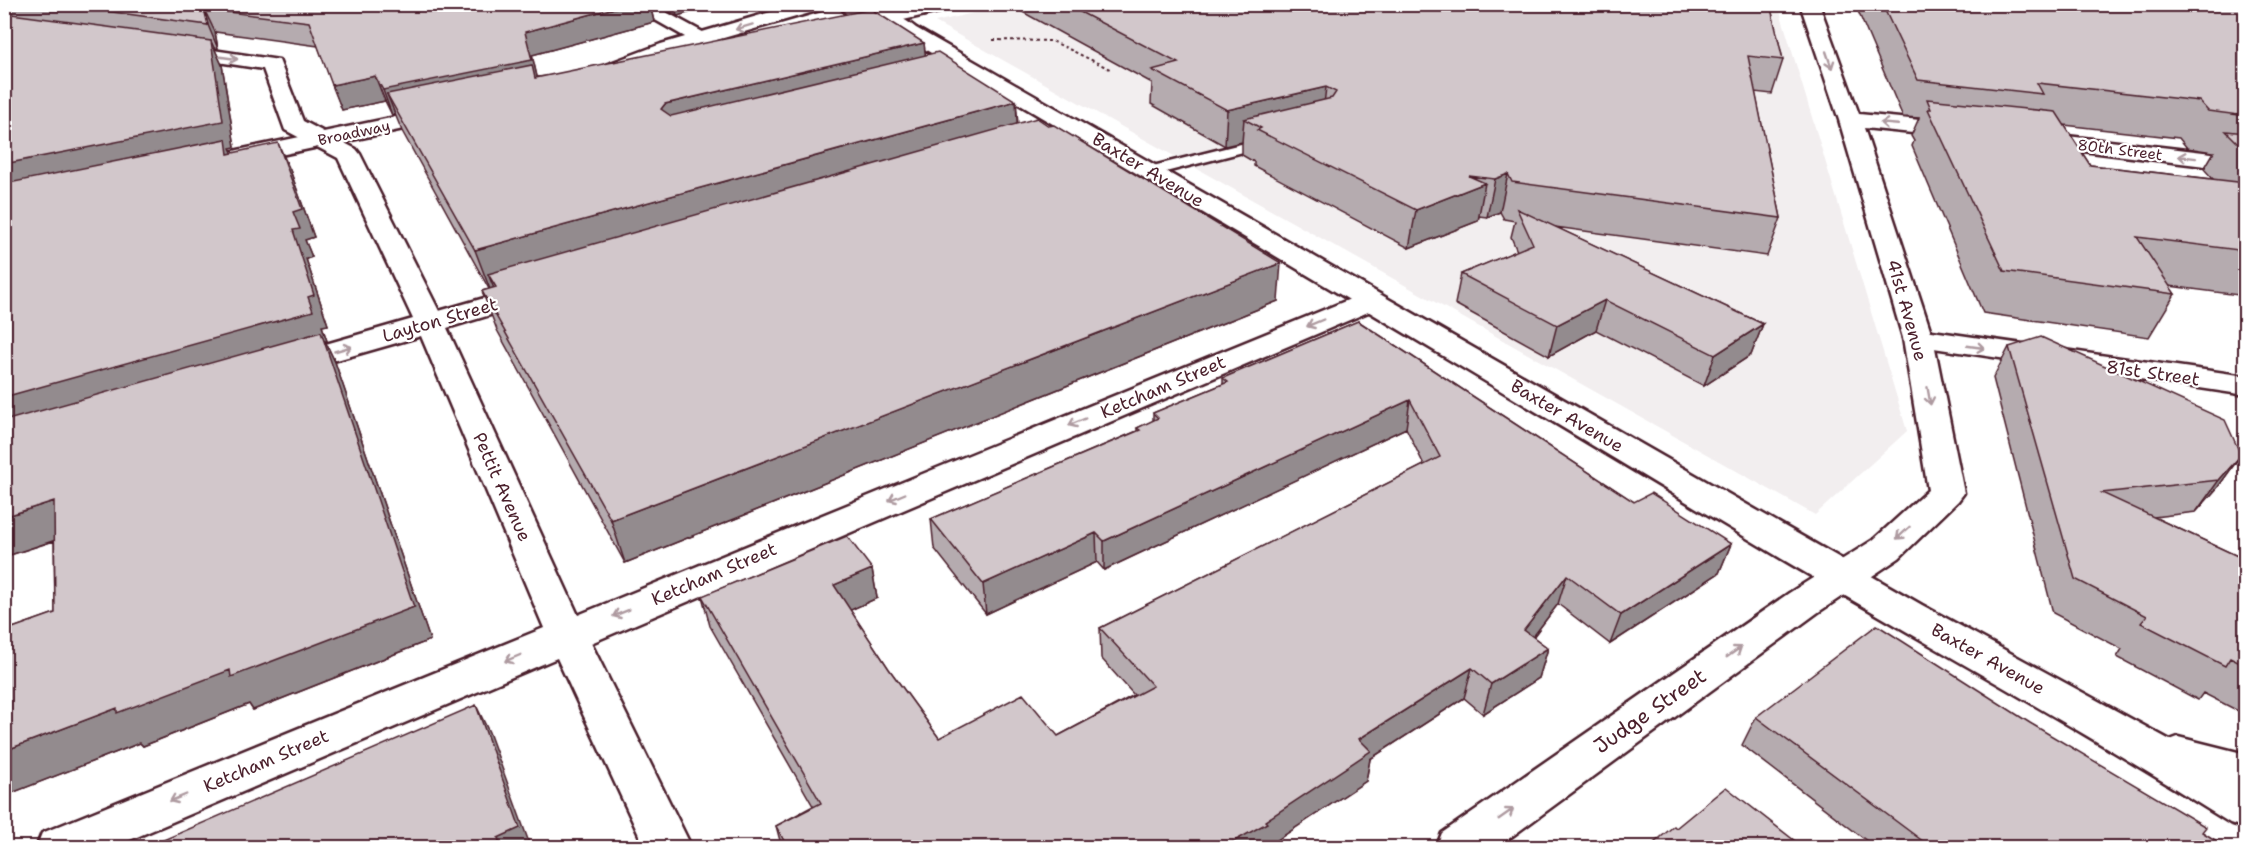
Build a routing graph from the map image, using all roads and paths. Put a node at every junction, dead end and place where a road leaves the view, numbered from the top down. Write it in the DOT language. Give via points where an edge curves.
graph roads {
  1 [pos="636,4"];
  2 [pos="820,4"];
  3 [pos="846,4"];
  4 [pos="949,4"];
  5 [pos="1809,4"];
  6 [pos="892,18"];
  7 [pos="827,32"];
  8 [pos="703,39"];
  9 [pos="989,39"];
  10 [pos="156,47"];
  11 [pos="751,49"];
  12 [pos="729,54"];
  13 [pos="1112,70"];
  14 [pos="470,108"];
  15 [pos="1850,120"];
  16 [pos="1081,130"];
  17 [pos="1987,134"];
  18 [pos="1289,136"];
  19 [pos="2011,137"];
  20 [pos="321,140"];
  21 [pos="1042,142"];
  22 [pos="213,162"];
  23 [pos="2246,164"];
  24 [pos="1150,171"];
  25 [pos="555,286"];
  26 [pos="1370,301"];
  27 [pos="430,323"];
  28 [pos="1918,338"];
  29 [pos="263,372"];
  30 [pos="2246,386"];
  31 [pos="1843,578"];
  32 [pos="567,635"];
  33 [pos="2147,747"];
  34 [pos="2246,773"];
  35 [pos="2246,809"];
  36 [pos="59,848"];
  37 [pos="669,848"];
  38 [pos="1459,848"];
  1 -- 8 [label="street"];
  2 -- 8 [label="street, one-way"];
  3 -- 6 [label="street"];
  4 -- 6 [label="street"];
  5 -- 15 [label="street, 41st Avenue, one-way"];
  6 -- 7 [label="street"];
  6 -- 16 [label="street, Baxter Avenue" via="969,74"];
  8 -- 12 [label="street"];
  8 -- 12 [label="street" via="668,48 596,79"];
  9 -- 13 [label="path" via="1052,41"];
  10 -- 20 [label="street, one-way" via="272,64 293,125"];
  11 -- 12 [label="street"];
  14 -- 20 [label="street, Broadway"];
  17 -- 15 [label="street, one-way"];
  15 -- 28 [label="street, 41st Avenue"];
  16 -- 21 [label="street"];
  16 -- 24 [label="street, Baxter Avenue"];
  18 -- 24 [label="lane"];
  23 -- 19 [label="street, 80th Street, one-way"];
  20 -- 22 [label="street, Broadway"];
  20 -- 27 [label="street, Pettit Avenue" via="348,154"];
  24 -- 26 [label="street, Baxter Avenue"];
  25 -- 27 [label="street, Layton Street"];
  26 -- 31 [label="street, Baxter Avenue"];
  26 -- 32 [label="street, Ketcham Street, one-way"];
  29 -- 27 [label="street, Layton Street, one-way"];
  27 -- 32 [label="street, Pettit Avenue"];
  28 -- 30 [label="street, 81st Street, one-way"];
  28 -- 31 [label="street, 41st Avenue, one-way" via="1946,493 1886,549"];
  31 -- 33 [label="street, Baxter Avenue"];
  38 -- 31 [label="street, Judge Street, one-way"];
  32 -- 36 [label="street, Ketcham Street, one-way"];
  32 -- 37 [label="street, Pettit Avenue"];
  33 -- 34 [label="street"];
  33 -- 35 [label="street, Baxter Avenue"];
}
